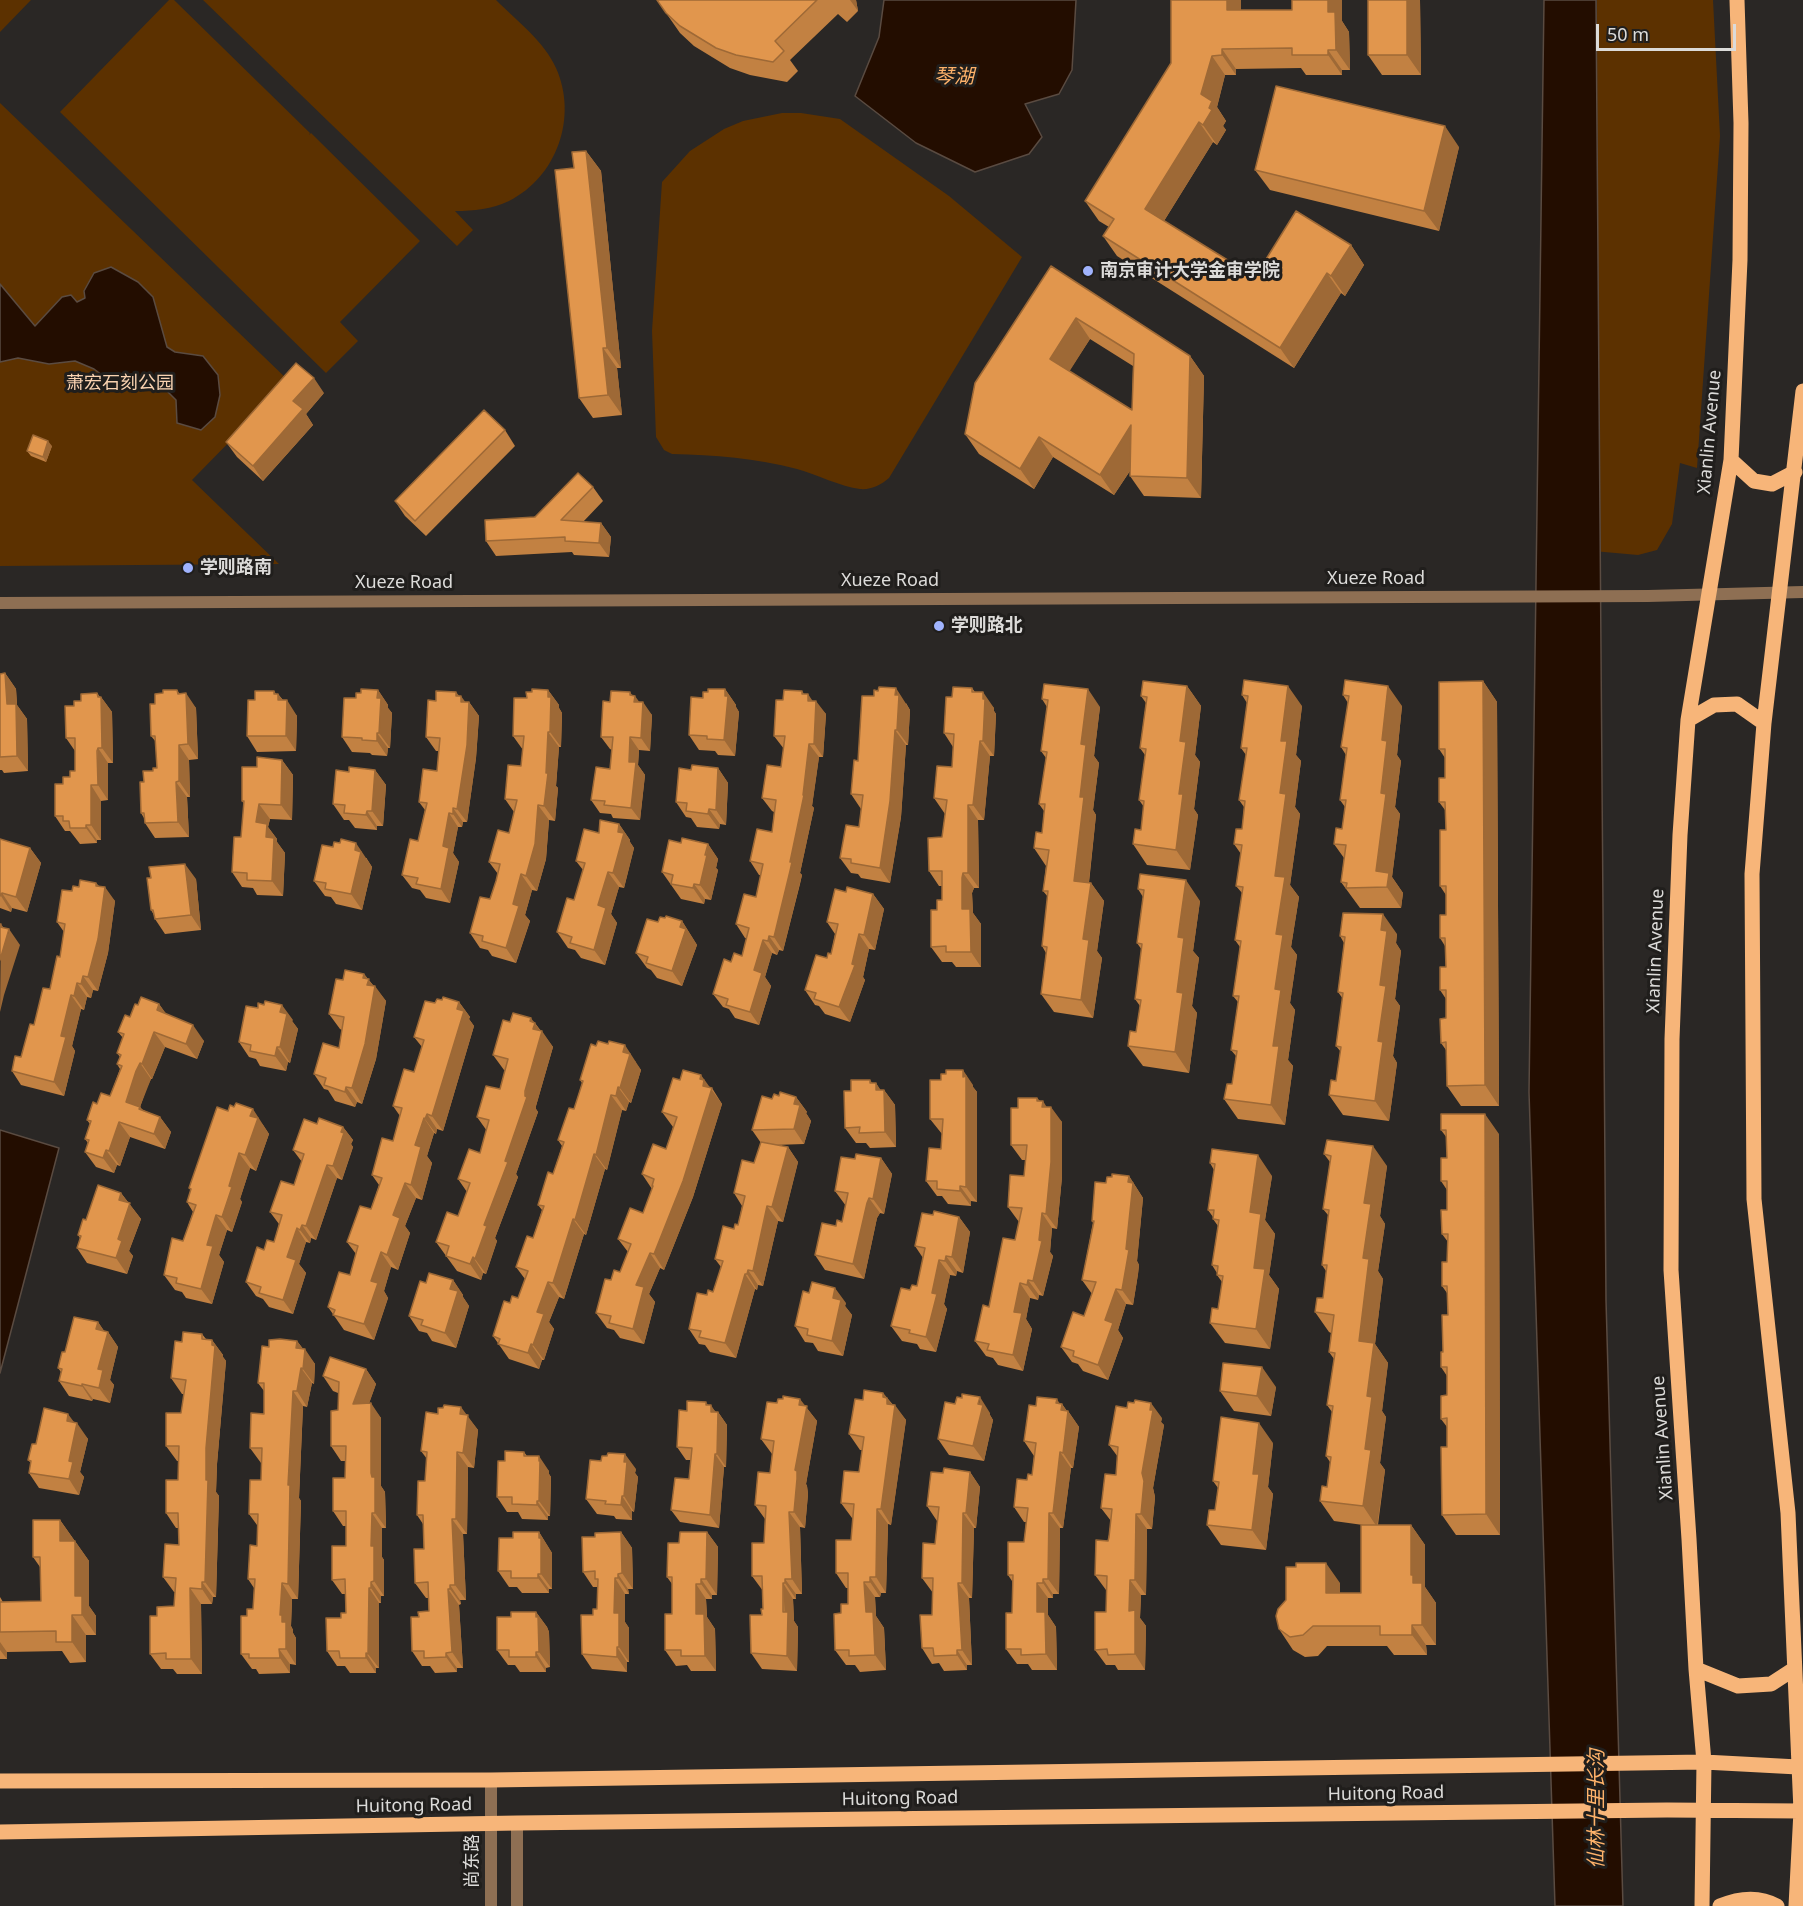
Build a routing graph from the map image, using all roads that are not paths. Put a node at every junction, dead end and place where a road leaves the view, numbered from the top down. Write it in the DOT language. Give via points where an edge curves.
graph roads {
  1 [pos="1737,0"];
  2 [pos="1803,392"];
  3 [pos="1731,460"];
  4 [pos="1795,472"];
  5 [pos="1779,592"];
  6 [pos="1803,592"];
  7 [pos="1709,595"];
  8 [pos="0,603"];
  9 [pos="1688,720"];
  10 [pos="1764,723"];
  11 [pos="1696,1669"];
  12 [pos="1794,1669"];
  13 [pos="1704,1762"];
  14 [pos="1798,1767"];
  15 [pos="491,1780"];
  16 [pos="0,1781"];
  17 [pos="1704,1810"];
  18 [pos="1801,1811"];
  19 [pos="517,1823"];
  20 [pos="491,1824"];
  21 [pos="0,1832"];
  22 [pos="491,1906"];
  23 [pos="517,1906"];
  24 [pos="1702,1906"];
  25 [pos="1720,1906"];
  26 [pos="1777,1906"];
  27 [pos="1796,1906"];
  1 -- 3 [label="main road, Xianlin Avenue" via="1740,260"];
  2 -- 4 [label="main road"];
  3 -- 4 [label="main road" via="1754,481 1772,484"];
  3 -- 7 [label="main road, Xianlin Avenue"];
  4 -- 5 [label="main road"];
  5 -- 6 [label="street, Xueze Road"];
  5 -- 7 [label="street, Xueze Road"];
  5 -- 10 [label="main road"];
  7 -- 8 [label="street, Xueze Road"];
  7 -- 9 [label="main road, Xianlin Avenue"];
  9 -- 10 [label="main road" via="1714,705 1737,704"];
  9 -- 11 [label="main road, Xianlin Avenue" via="1673,1028 1671,1270"];
  10 -- 12 [label="main road" via="1752,874 1754,1199 1788,1513"];
  11 -- 12 [label="main road" via="1738,1686 1771,1684"];
  11 -- 13 [label="main road, Xianlin Avenue"];
  12 -- 14 [label="main road"];
  13 -- 14 [label="main road, Huitong Road"];
  13 -- 15 [label="main road, Huitong Road"];
  13 -- 17 [label="main road, Xianlin Avenue"];
  14 -- 18 [label="main road"];
  15 -- 16 [label="main road, Huitong Road"];
  15 -- 20 [label="street, 尚东路"];
  17 -- 18 [label="main road, Huitong Road"];
  17 -- 19 [label="main road, Huitong Road"];
  17 -- 24 [label="main road, Xianlin Avenue"];
  18 -- 27 [label="main road"];
  19 -- 20 [label="main road, Huitong Road"];
  19 -- 23 [label="street"];
  20 -- 21 [label="main road, Huitong Road"];
  20 -- 22 [label="street, 尚东路"];
  25 -- 26 [label="main road" via="1735,1900 1765,1899"];
}
